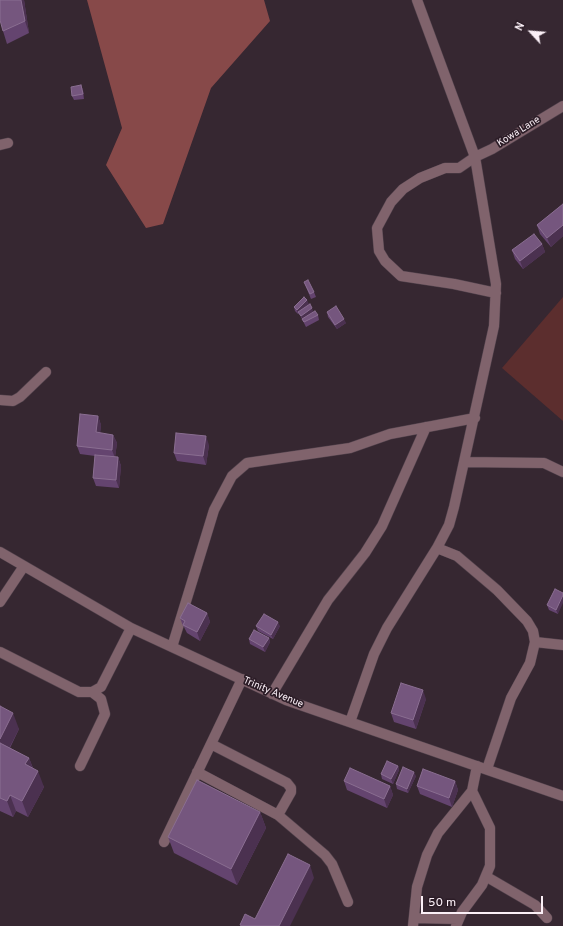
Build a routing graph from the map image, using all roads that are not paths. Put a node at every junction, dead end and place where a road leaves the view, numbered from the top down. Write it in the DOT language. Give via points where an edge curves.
graph roads {
  1 [pos="417,0"];
  2 [pos="563,106"];
  3 [pos="475,157"];
  4 [pos="496,293"];
  5 [pos="46,372"];
  6 [pos="0,400"];
  7 [pos="475,418"];
  8 [pos="426,427"];
  9 [pos="465,462"];
  10 [pos="563,472"];
  11 [pos="437,548"];
  12 [pos="0,552"];
  13 [pos="24,566"];
  14 [pos="0,602"];
  15 [pos="131,628"];
  16 [pos="535,642"];
  17 [pos="563,645"];
  18 [pos="172,647"];
  19 [pos="0,652"];
  20 [pos="242,679"];
  21 [pos="92,692"];
  22 [pos="272,694"];
  23 [pos="350,722"];
  24 [pos="211,744"];
  25 [pos="80,766"];
  26 [pos="477,766"];
  27 [pos="487,769"];
  28 [pos="197,772"];
  29 [pos="472,791"];
  30 [pos="563,796"];
  31 [pos="278,815"];
  32 [pos="164,842"];
  33 [pos="487,877"];
  34 [pos="348,902"];
  35 [pos="547,918"];
  36 [pos="414,922"];
  37 [pos="457,923"];
  1 -- 3 [label="street"];
  2 -- 3 [label="street, Kowa Lane"];
  3 -- 4 [label="street"];
  3 -- 4 [label="street, Kowa Lane" via="459,168 445,168 420,178 403,189 383,215 377,228 376,239 384,262 401,276"];
  4 -- 7 [label="street" via="494,326"];
  5 -- 6 [label="street" via="20,397 13,401"];
  7 -- 8 [label="street"];
  7 -- 9 [label="street"];
  8 -- 18 [label="street" via="390,434 350,448 247,463 232,476 214,510"];
  8 -- 22 [label="street" via="382,526 328,600"];
  9 -- 10 [label="street" via="544,463"];
  9 -- 11 [label="street" via="449,525"];
  11 -- 16 [label="street" via="457,556 497,590 527,621 533,631"];
  11 -- 23 [label="street" via="387,628 374,654"];
  12 -- 13 [label="street, Trinity Avenue"];
  13 -- 14 [label="street"];
  13 -- 15 [label="street, Trinity Avenue"];
  15 -- 18 [label="street, Trinity Avenue"];
  15 -- 21 [label="street" via="101,687"];
  16 -- 17 [label="street"];
  16 -- 27 [label="street" via="530,662 511,698"];
  18 -- 20 [label="street, Trinity Avenue"];
  19 -- 21 [label="street" via="79,692"];
  20 -- 22 [label="street, Trinity Avenue"];
  20 -- 24 [label="street"];
  21 -- 25 [label="street" via="101,699 105,714"];
  22 -- 23 [label="street, Trinity Avenue"];
  23 -- 26 [label="street, Trinity Avenue"];
  24 -- 28 [label="street"];
  24 -- 31 [label="street" via="287,783 291,792"];
  26 -- 27 [label="street, Trinity Avenue"];
  26 -- 29 [label="street"];
  27 -- 30 [label="street, Trinity Avenue"];
  28 -- 31 [label="street"];
  28 -- 32 [label="street"];
  29 -- 33 [label="street" via="490,828 490,866"];
  29 -- 36 [label="street" via="438,833 427,855 417,887"];
  31 -- 34 [label="street" via="330,860"];
  33 -- 35 [label="street" via="535,905"];
  33 -- 37 [label="street"];
  36 -- 37 [label="street"];
}
